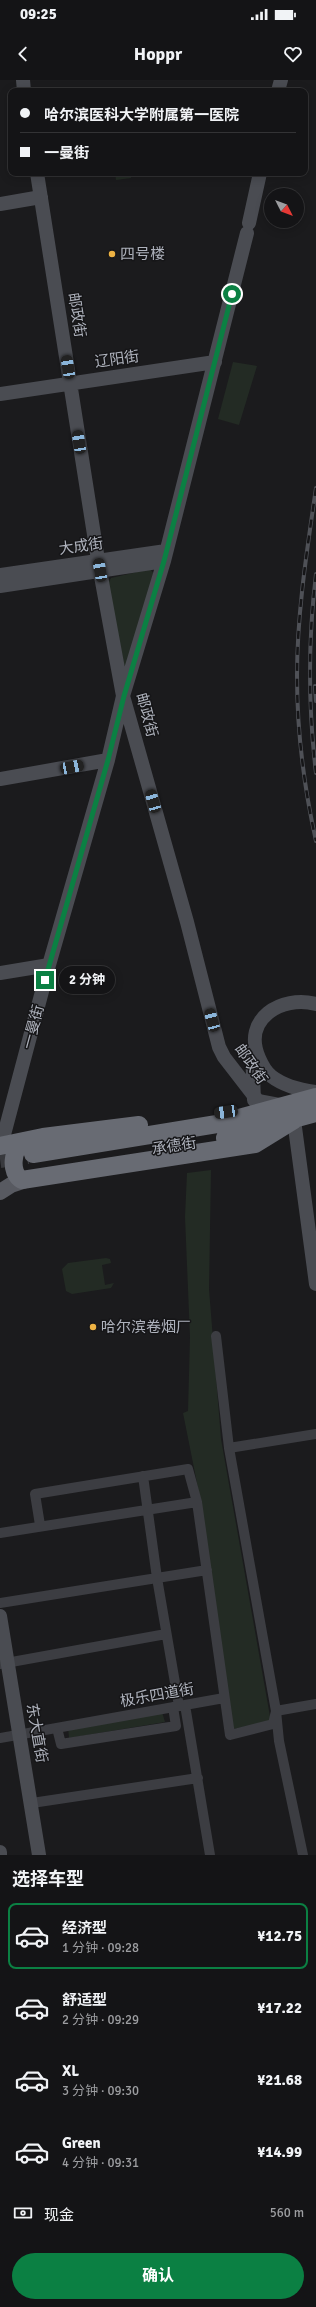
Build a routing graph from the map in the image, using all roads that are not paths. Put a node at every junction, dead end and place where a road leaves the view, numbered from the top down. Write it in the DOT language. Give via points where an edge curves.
graph roads {
  1 [pos="38,176"];
  2 [pos="259,176"];
  3 [pos="41,197"];
  4 [pos="0,204"];
  5 [pos="215,362"];
  6 [pos="70,382"];
  7 [pos="0,394"];
  8 [pos="165,556"];
  9 [pos="99,565"];
  10 [pos="0,575"];
  11 [pos="0,586"];
  12 [pos="124,696"];
  13 [pos="108,760"];
  14 [pos="0,779"];
  15 [pos="49,966"];
  16 [pos="0,972"];
  17 [pos="316,1000"];
  18 [pos="316,1004"];
  19 [pos="316,1092"];
  20 [pos="316,1097"];
  21 [pos="253,1103"];
  22 [pos="284,1112"];
  23 [pos="316,1112"];
  24 [pos="0,1147"];
  25 [pos="28,1161"];
  26 [pos="0,1192"];
  27 [pos="316,1284"];
  28 [pos="216,1336"];
  29 [pos="316,1434"];
  30 [pos="229,1448"];
  31 [pos="142,1476"];
  32 [pos="197,1502"];
  33 [pos="146,1509"];
  34 [pos="40,1525"];
  35 [pos="0,1533"];
  36 [pos="207,1570"];
  37 [pos="157,1578"];
  38 [pos="0,1603"];
  39 [pos="0,1616"];
  40 [pos="166,1634"];
  41 [pos="4,1664"];
  42 [pos="224,1698"];
  43 [pos="316,1704"];
  44 [pos="179,1706"];
  45 [pos="276,1710"];
  46 [pos="57,1728"];
  47 [pos="21,1734"];
  48 [pos="0,1738"];
  49 [pos="198,1778"];
  50 [pos="32,1804"];
  51 [pos="0,1852"];
  52 [pos="0,1855"];
  53 [pos="39,1855"];
  54 [pos="210,1855"];
  55 [pos="302,1855"];
  1 -- 3 [label="main road, 邮政街"];
  2 -- 5 [label="main road, 一曼街"];
  3 -- 4 [label="main road"];
  3 -- 6 [label="main road, 邮政街"];
  5 -- 6 [label="main road, 辽阳街"];
  5 -- 8 [label="main road, 一曼街"];
  6 -- 7 [label="main road, 辽阳街"];
  6 -- 9 [label="main road, 邮政街"];
  8 -- 9 [label="main road, 大成街"];
  8 -- 12 [label="main road, 一曼街"];
  9 -- 10 [label="main road, 大成街"];
  9 -- 11 [label="main road, 大成街"];
  9 -- 12 [label="main road, 邮政街"];
  12 -- 13 [label="main road, 一曼街"];
  12 -- 21 [label="main road, 邮政街" via="219,1047"];
  13 -- 14 [label="main road"];
  13 -- 15 [label="main road, 一曼街"];
  15 -- 16 [label="main road"];
  15 -- 24 [label="main road, 一曼街"];
  17 -- 21 [label="main road" via="302,996 280,999 268,1006 257,1019 251,1037"];
  18 -- 19 [label="main road" via="290,1002 273,1008 259,1025 255,1041 261,1063 270,1075 289,1086"];
  20 -- 22 [label="highway, 承德街"];
  21 -- 22 [label="highway"];
  21 -- 25 [label="highway"];
  22 -- 23 [label="highway, 承德街"];
  22 -- 25 [label="highway, 承德街"];
  22 -- 25 [label="highway, 承德街" via="231,1137"];
  22 -- 27 [label="main road"];
  24 -- 25 [label="highway"];
  25 -- 26 [label="main road" via="11,1185"];
  28 -- 30 [label="street"];
  29 -- 30 [label="street"];
  30 -- 45 [label="street"];
  31 -- 32 [label="street" via="188,1469"];
  31 -- 33 [label="street"];
  31 -- 34 [label="street" via="35,1494"];
  32 -- 33 [label="street"];
  32 -- 36 [label="street"];
  33 -- 34 [label="street"];
  33 -- 37 [label="street"];
  34 -- 35 [label="street"];
  36 -- 37 [label="street"];
  36 -- 42 [label="street"];
  37 -- 38 [label="street"];
  37 -- 40 [label="street"];
  39 -- 41 [label="main road, 东大直街"];
  40 -- 41 [label="street"];
  40 -- 44 [label="street"];
  41 -- 47 [label="main road, 东大直街"];
  42 -- 44 [label="street, 极乐四道街"];
  42 -- 45 [label="street" via="230,1735 273,1724"];
  43 -- 45 [label="street"];
  44 -- 46 [label="street, 极乐四道街"];
  44 -- 46 [label="street" via="176,1726 61,1744"];
  44 -- 49 [label="street"];
  45 -- 55 [label="street" via="279,1741"];
  46 -- 47 [label="street, 极乐四道街"];
  47 -- 48 [label="street, 极乐四道街"];
  47 -- 50 [label="main road, 东大直街"];
  49 -- 50 [label="street"];
  49 -- 54 [label="street"];
  50 -- 53 [label="main road, 东大直街"];
  51 -- 52 [label="main road"];
}
